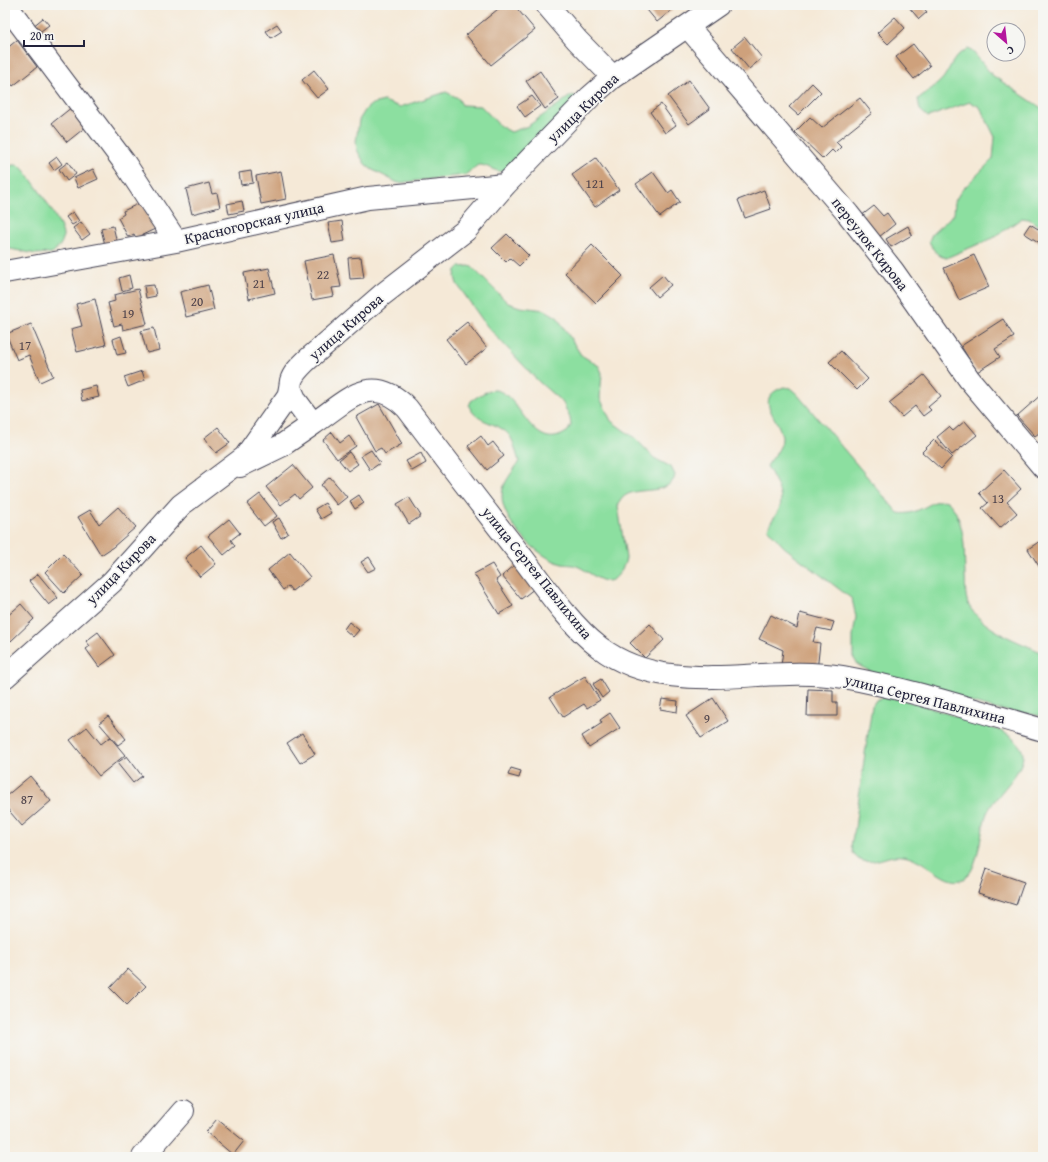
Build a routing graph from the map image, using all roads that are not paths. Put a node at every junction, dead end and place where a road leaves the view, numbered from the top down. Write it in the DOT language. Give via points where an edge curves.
graph roads {
  1 [pos="6,5"];
  2 [pos="547,5"];
  3 [pos="718,5"];
  4 [pos="688,27"];
  5 [pos="613,77"];
  6 [pos="505,185"];
  7 [pos="176,241"];
  8 [pos="5,272"];
  9 [pos="291,390"];
  10 [pos="313,424"];
  11 [pos="1043,467"];
  12 [pos="226,472"];
  13 [pos="5,677"];
  14 [pos="1043,730"];
  15 [pos="183,1111"];
  16 [pos="143,1157"];
  1 -- 7 [label="street" via="124,162"];
  2 -- 5 [label="street"];
  3 -- 4 [label="street, улица Кирова"];
  4 -- 5 [label="street, улица Кирова"];
  4 -- 11 [label="street, переулок Кирова" via="848,214 893,271 969,379"];
  5 -- 6 [label="street, улица Кирова" via="590,97"];
  6 -- 7 [label="street, Красногорская улица" via="368,198"];
  6 -- 9 [label="street, улица Кирова" via="466,230 382,295 307,360 293,376"];
  7 -- 8 [label="street, Красногорская улица"];
  9 -- 10 [label="street"];
  9 -- 12 [label="street, улица Кирова" via="252,448"];
  10 -- 12 [label="street, улица Сергея Павлихина" via="281,446"];
  10 -- 14 [label="street, улица Сергея Павлихина" via="362,392 374,389 396,398 407,408 576,623 599,647 622,661 647,671 676,676 801,674 841,677"];
  12 -- 13 [label="street, улица Кирова" via="181,505 112,582"];
  15 -- 16 [label="street"];
}
